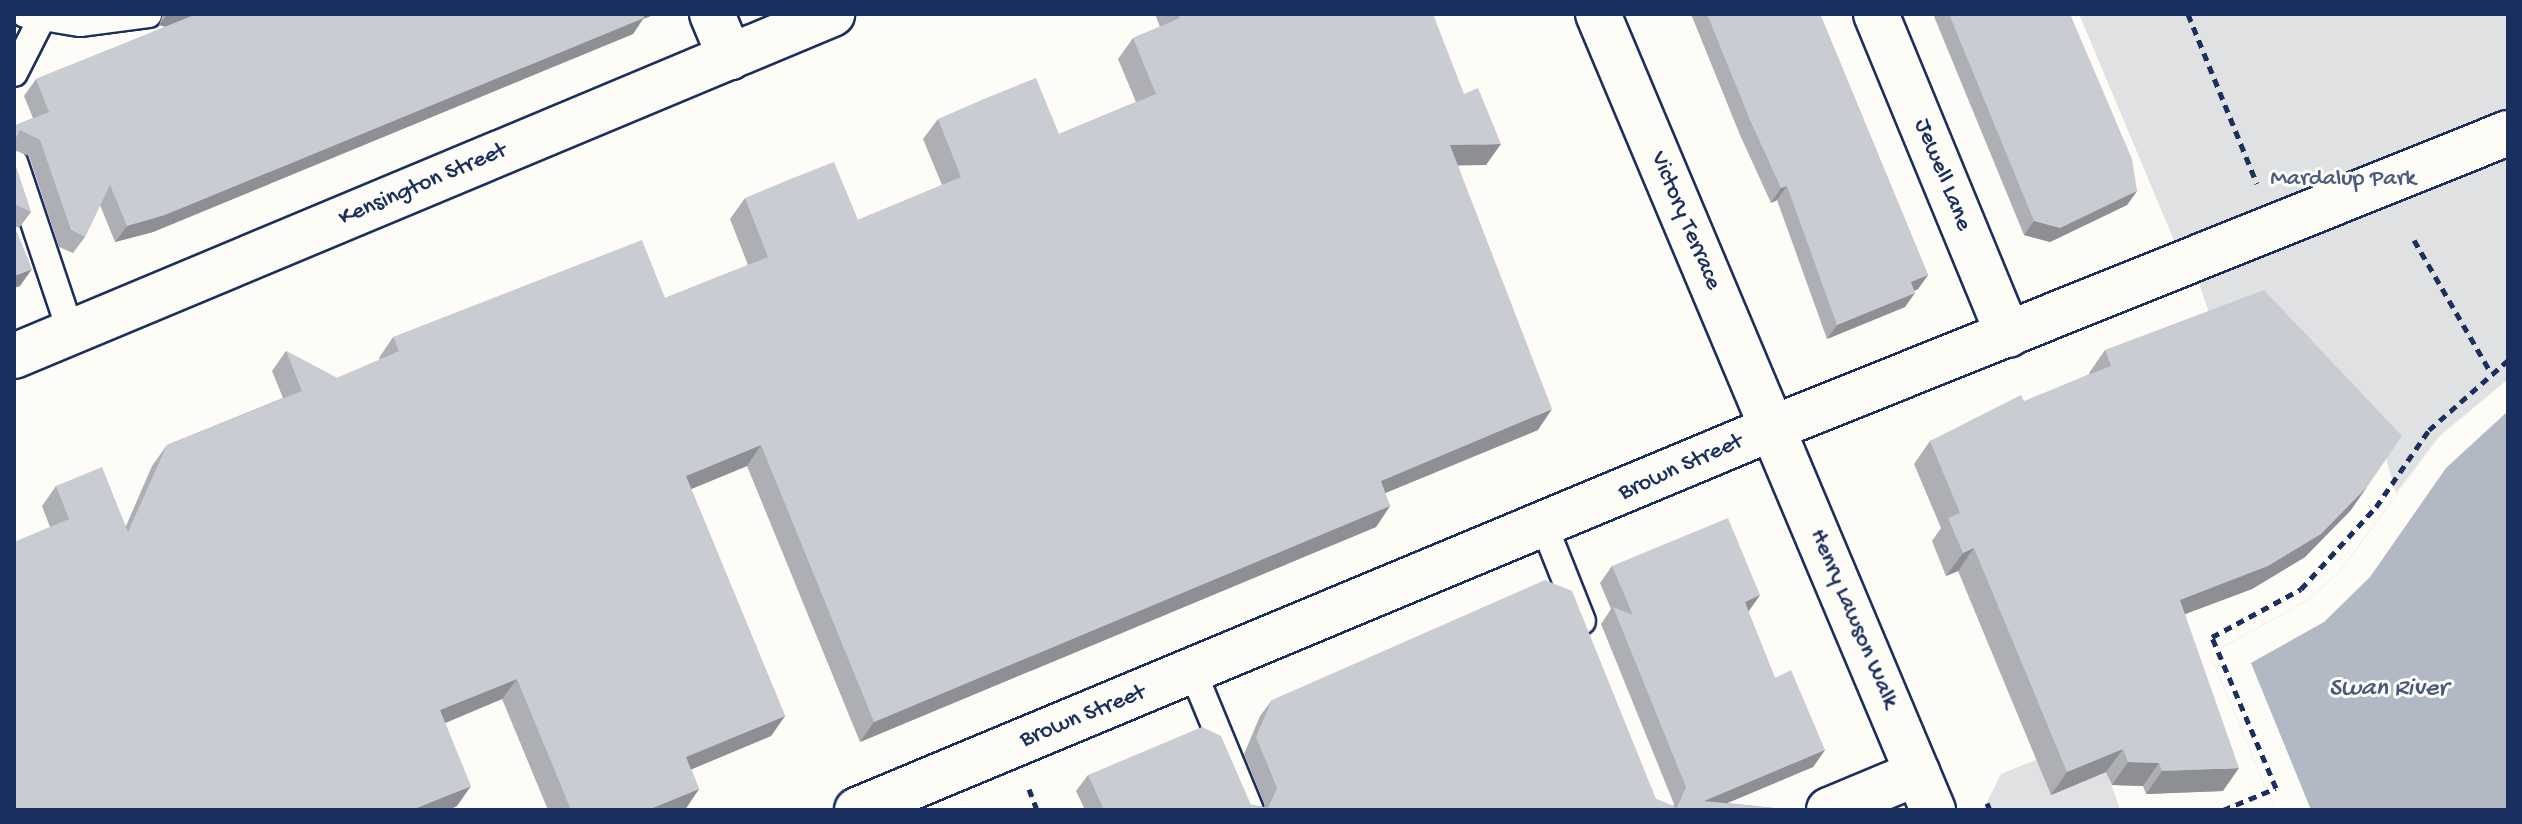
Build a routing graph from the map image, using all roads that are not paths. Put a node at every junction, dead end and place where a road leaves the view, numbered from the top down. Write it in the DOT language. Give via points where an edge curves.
graph roads {
  1 [pos="148,14"];
  2 [pos="712,14"];
  3 [pos="832,14"];
  4 [pos="1598,14"];
  5 [pos="1876,14"];
  6 [pos="32,18"];
  7 [pos="730,57"];
  8 [pos="14,73"];
  9 [pos="2508,133"];
  10 [pos="14,162"];
  11 [pos="71,332"];
  12 [pos="2008,335"];
  13 [pos="14,356"];
  14 [pos="1773,428"];
  15 [pos="1545,528"];
  16 [pos="1595,652"];
  17 [pos="1193,672"];
  18 [pos="1925,792"];
  19 [pos="857,810"];
  20 [pos="1250,810"];
  21 [pos="1829,810"];
  1 -- 6 [label="lane"];
  2 -- 7 [label="street"];
  3 -- 7 [label="street, Kensington Street"];
  4 -- 14 [label="street, Victory Terrace"];
  5 -- 12 [label="street, Jewell Lane"];
  6 -- 8 [label="lane"];
  7 -- 11 [label="street, Kensington Street"];
  9 -- 12 [label="street, Brown Street"];
  10 -- 11 [label="lane"];
  11 -- 13 [label="street, Kensington Street"];
  12 -- 14 [label="street, Brown Street"];
  14 -- 15 [label="street, Brown Street"];
  14 -- 18 [label="street, Henry Lawson Walk"];
  15 -- 16 [label="lane"];
  15 -- 17 [label="street, Brown Street"];
  17 -- 19 [label="street, Brown Street"];
  17 -- 20 [label="lane"];
  18 -- 21 [label="street"];
}
